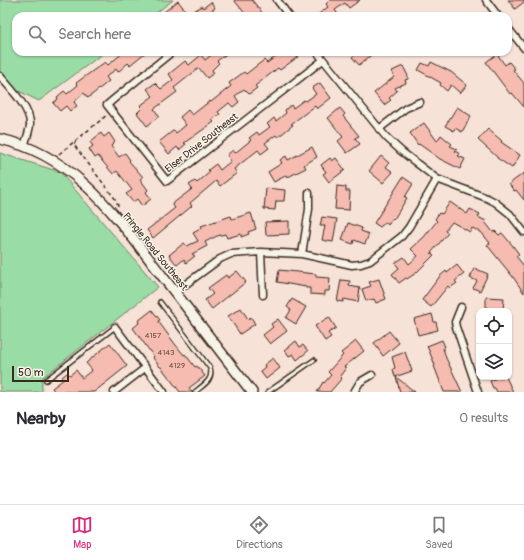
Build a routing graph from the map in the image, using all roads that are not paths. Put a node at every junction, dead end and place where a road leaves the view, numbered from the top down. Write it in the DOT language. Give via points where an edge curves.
graph roads {
  1 [pos="277,0"];
  2 [pos="486,0"];
  3 [pos="286,12"];
  4 [pos="495,12"];
  5 [pos="512,33"];
  6 [pos="524,48"];
  7 [pos="167,56"];
  8 [pos="320,56"];
  9 [pos="323,60"];
  10 [pos="0,76"];
  11 [pos="420,102"];
  12 [pos="379,129"];
  13 [pos="0,139"];
  14 [pos="24,146"];
  15 [pos="437,179"];
  16 [pos="309,193"];
  17 [pos="524,232"];
  18 [pos="261,252"];
  19 [pos="302,254"];
  20 [pos="175,292"];
  21 [pos="263,296"];
  22 [pos="160,302"];
  23 [pos="461,307"];
  24 [pos="115,327"];
  25 [pos="314,360"];
  26 [pos="145,368"];
  27 [pos="372,375"];
  28 [pos="46,380"];
  29 [pos="114,392"];
  30 [pos="164,392"];
  31 [pos="195,392"];
  32 [pos="252,392"];
  33 [pos="268,392"];
  34 [pos="354,392"];
  35 [pos="478,392"];
  1 -- 3 [label="street"];
  2 -- 4 [label="street"];
  5 -- 6 [label="street"];
  7 -- 9 [label="street, Elser Drive Southeast" via="114,99 109,108 167,181"];
  8 -- 9 [label="street"];
  9 -- 12 [label="street"];
  10 -- 14 [label="street" via="28,114 30,126"];
  11 -- 12 [label="street" via="406,108"];
  12 -- 15 [label="street" via="401,151"];
  13 -- 14 [label="main road, Pringle Road Southeast"];
  14 -- 20 [label="main road, Pringle Road Southeast" via="53,159 90,188"];
  15 -- 17 [label="street" via="495,202 510,214"];
  15 -- 19 [label="street" via="402,236 370,261 352,265"];
  16 -- 19 [label="street"];
  18 -- 19 [label="street"];
  18 -- 20 [label="street" via="230,254"];
  18 -- 21 [label="street"];
  20 -- 32 [label="main road, Pringle Road Southeast"];
  22 -- 31 [label="lane" via="210,368 209,381"];
  23 -- 35 [label="street" via="455,322 456,327"];
  24 -- 26 [label="street"];
  24 -- 28 [label="lane"];
  25 -- 33 [label="lane"];
  26 -- 29 [label="street"];
  26 -- 30 [label="street"];
  27 -- 34 [label="street" via="360,382"];
}
